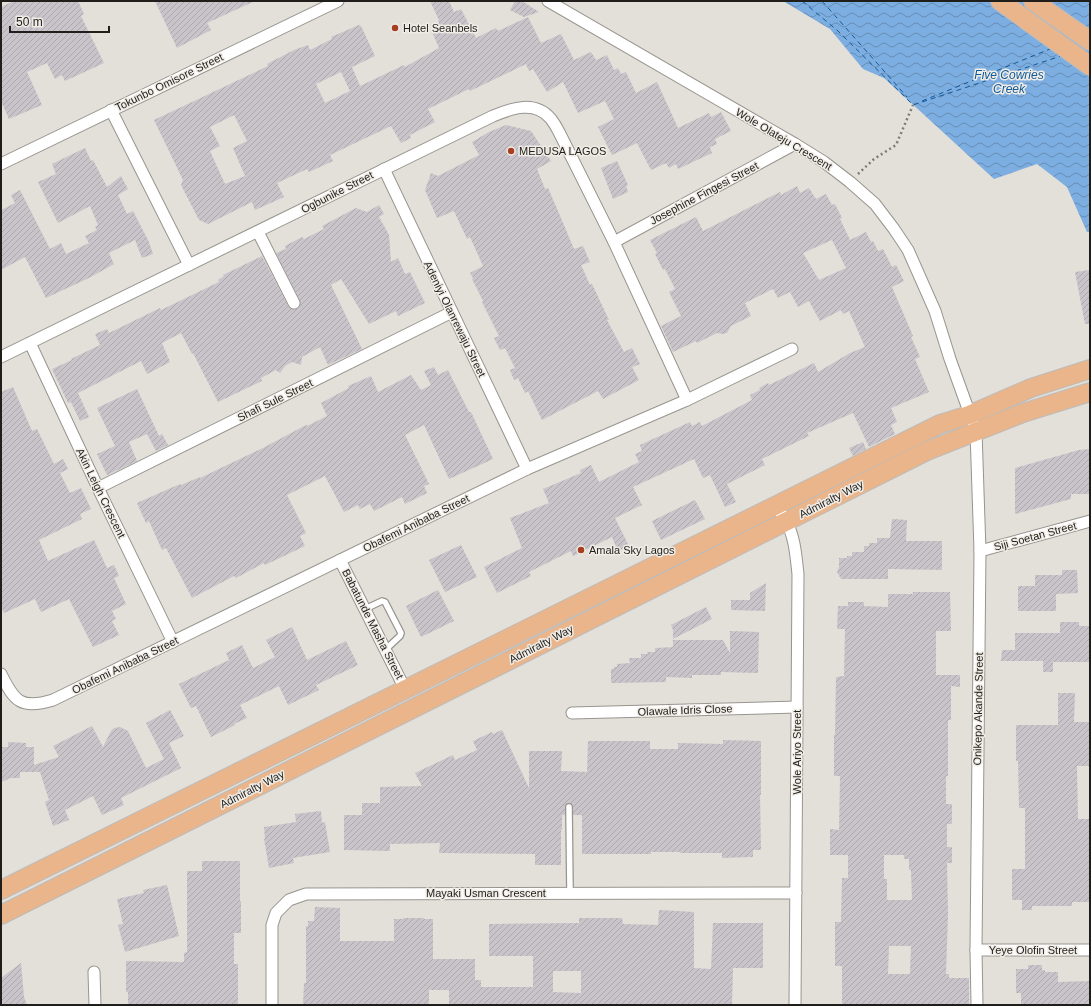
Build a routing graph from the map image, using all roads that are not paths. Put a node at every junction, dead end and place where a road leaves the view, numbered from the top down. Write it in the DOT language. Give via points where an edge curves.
graph roads {
  1 [pos="338,1"];
  2 [pos="548,1"];
  3 [pos="1000,1"];
  4 [pos="1033,1"];
  5 [pos="1090,41"];
  6 [pos="1090,66"];
  7 [pos="111,110"];
  8 [pos="795,144"];
  9 [pos="1,164"];
  10 [pos="384,169"];
  11 [pos="258,232"];
  12 [pos="614,242"];
  13 [pos="189,265"];
  14 [pos="294,303"];
  15 [pos="452,312"];
  16 [pos="30,343"];
  17 [pos="792,349"];
  18 [pos="1,357"];
  19 [pos="1090,369"];
  20 [pos="1090,392"];
  21 [pos="687,400"];
  22 [pos="969,415"];
  23 [pos="976,431"];
  24 [pos="527,468"];
  25 [pos="98,488"];
  26 [pos="775,505"];
  27 [pos="786,521"];
  28 [pos="1090,521"];
  29 [pos="980,551"];
  30 [pos="340,560"];
  31 [pos="364,608"];
  32 [pos="173,642"];
  33 [pos="386,650"];
  34 [pos="1,674"];
  35 [pos="405,689"];
  36 [pos="797,707"];
  37 [pos="572,713"];
  38 [pos="569,807"];
  39 [pos="1,890"];
  40 [pos="570,893"];
  41 [pos="796,893"];
  42 [pos="1,915"];
  43 [pos="976,950"];
  44 [pos="1090,950"];
  45 [pos="94,972"];
  46 [pos="95,1005"];
  47 [pos="272,1005"];
  48 [pos="795,1005"];
  49 [pos="977,1005"];
  1 -- 7 [label="street, Tokunbo Omisore Street"];
  2 -- 8 [label="street, Wole Olateju Crescent"];
  3 -- 6 [label="main road"];
  4 -- 5 [label="main road"];
  7 -- 9 [label="street, Tokunbo Omisore Street"];
  7 -- 13 [label="street"];
  8 -- 12 [label="street, Josephine Fingesi Street"];
  8 -- 22 [label="street, Wole Olateju Crescent" via="824,162 875,204 908,250 935,311"];
  10 -- 11 [label="street, Ogbunike Street"];
  10 -- 12 [label="street, Ogbunike Street" via="492,116 524,107 539,109 550,118 559,132"];
  10 -- 15 [label="street, Adeniyi Olanrewaju Street"];
  11 -- 13 [label="street, Ogbunike Street"];
  11 -- 14 [label="street"];
  12 -- 21 [label="street"];
  13 -- 16 [label="street, Ogbunike Street"];
  15 -- 24 [label="street, Adeniyi Olanrewaju Street"];
  15 -- 25 [label="street, Shafi Sule Street"];
  16 -- 18 [label="street, Ogbunike Street"];
  16 -- 25 [label="street, Akin Leigh Crescent"];
  17 -- 21 [label="street, Obafemi Anibaba Street"];
  19 -- 22 [label="main road, Admiralty Way" via="1031,388"];
  20 -- 23 [label="main road, Admiralty Way"];
  21 -- 24 [label="street, Obafemi Anibaba Street"];
  22 -- 23 [label="street, Onikepo Akande Street"];
  22 -- 26 [label="main road, Admiralty Way" via="940,424"];
  23 -- 27 [label="main road, Admiralty Way" via="926,451"];
  23 -- 29 [label="street, Onikepo Akande Street"];
  24 -- 30 [label="street, Obafemi Anibaba Street"];
  25 -- 32 [label="street, Akin Leigh Crescent"];
  26 -- 27 [label="street, Wole Ariyo Street"];
  26 -- 35 [label="main road, Admiralty Way"];
  27 -- 36 [label="street, Wole Ariyo Street" via="793,541 798,574"];
  27 -- 42 [label="main road, Admiralty Way"];
  28 -- 29 [label="street, Siji Soetan Street"];
  29 -- 43 [label="street, Onikepo Akande Street"];
  30 -- 31 [label="street, Babatunde Masha Street"];
  30 -- 32 [label="street, Obafemi Anibaba Street"];
  31 -- 33 [label="street, Babatunde Masha Street"];
  31 -- 33 [label="lane" via="383,600 398,627 401,635"];
  32 -- 34 [label="street, Obafemi Anibaba Street" via="40,704 28,704 17,700 8,690"];
  33 -- 35 [label="street, Babatunde Masha Street"];
  35 -- 39 [label="main road, Admiralty Way"];
  36 -- 37 [label="street, Olawale Idris Close"];
  36 -- 41 [label="street, Wole Ariyo Street"];
  38 -- 40 [label="lane"];
  40 -- 41 [label="street, Mayaki Usman Crescent"];
  40 -- 47 [label="street, Mayaki Usman Crescent" via="306,894 288,900 276,913 272,925"];
  41 -- 48 [label="street, Wole Ariyo Street"];
  43 -- 44 [label="street, Yeye Olofin Street"];
  43 -- 49 [label="street, Onikepo Akande Street"];
  45 -- 46 [label="street"];
}
